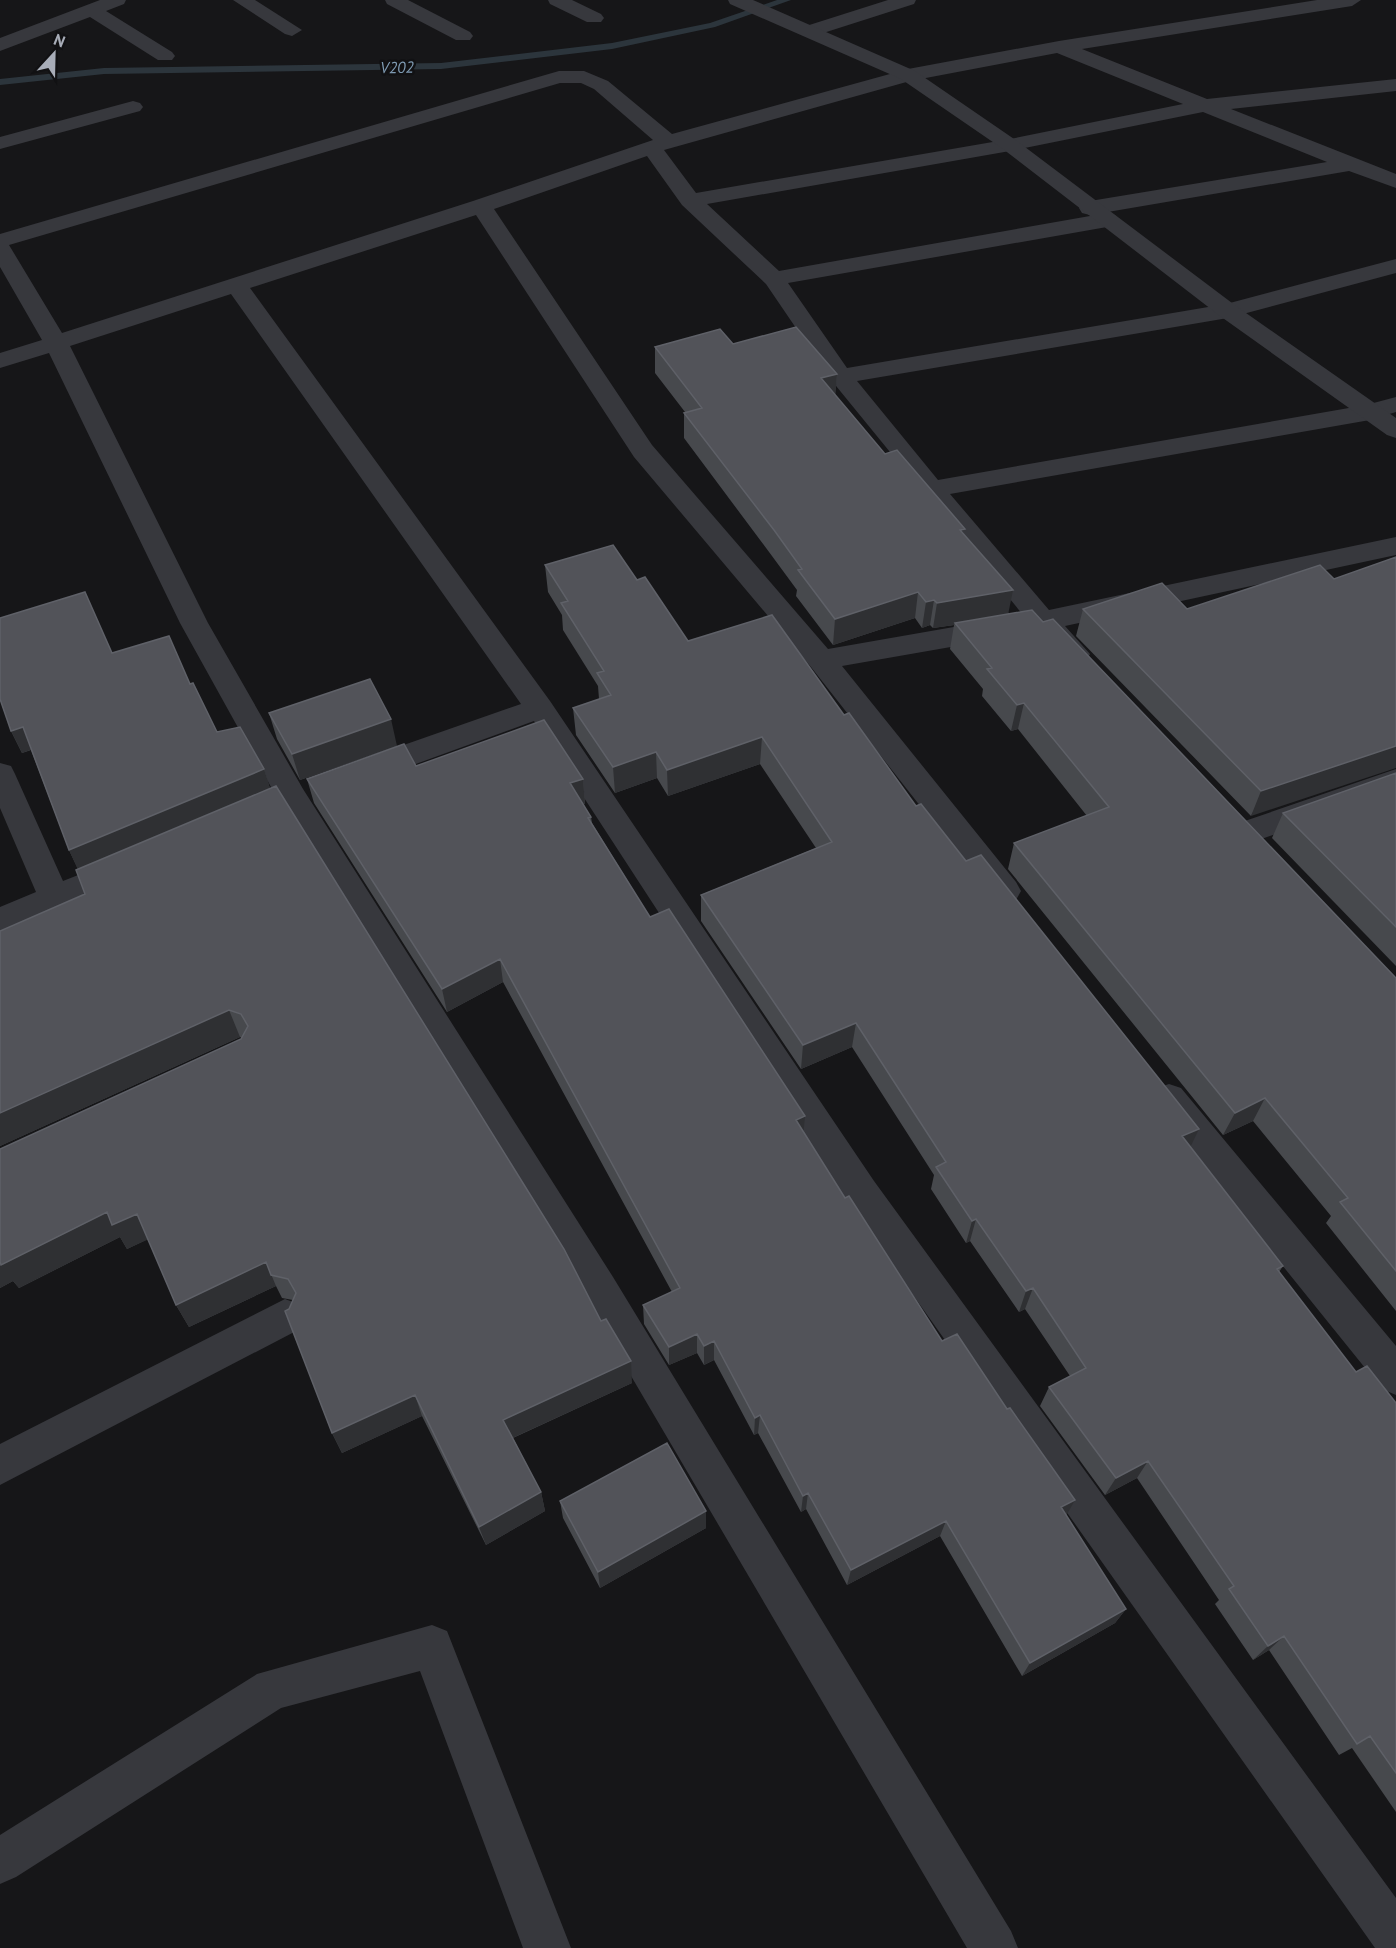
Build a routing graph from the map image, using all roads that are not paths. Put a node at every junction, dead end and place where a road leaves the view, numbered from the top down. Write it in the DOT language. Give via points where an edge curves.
graph roads {
  1 [pos="117,0"];
  2 [pos="242,0"];
  3 [pos="394,0"];
  4 [pos="557,0"];
  5 [pos="737,0"];
  6 [pos="907,0"];
  7 [pos="1352,0"];
  8 [pos="92,10"];
  9 [pos="594,18"];
  10 [pos="292,30"];
  11 [pos="810,32"];
  12 [pos="463,36"];
  13 [pos="0,45"];
  14 [pos="1059,47"];
  15 [pos="165,56"];
  16 [pos="908,75"];
  17 [pos="1396,85"];
  18 [pos="1201,106"];
  19 [pos="133,108"];
  20 [pos="0,143"];
  21 [pos="660,145"];
  22 [pos="1010,145"];
  23 [pos="1351,164"];
  24 [pos="1390,177"];
  25 [pos="690,200"];
  26 [pos="481,206"];
  27 [pos="1098,214"];
  28 [pos="0,241"];
  29 [pos="0,248"];
  30 [pos="1396,266"];
  31 [pos="774,279"];
  32 [pos="236,285"];
  33 [pos="1228,311"];
  34 [pos="56,344"];
  35 [pos="0,361"];
  36 [pos="841,376"];
  37 [pos="1396,404"];
  38 [pos="1370,412"];
  39 [pos="1396,430"];
  40 [pos="932,489"];
  41 [pos="1396,546"];
  42 [pos="1044,621"];
  43 [pos="821,660"];
  44 [pos="1092,671"];
  45 [pos="540,708"];
  46 [pos="0,774"];
  47 [pos="348,777"];
  48 [pos="1396,780"];
  49 [pos="1247,832"];
  50 [pos="152,857"];
  51 [pos="55,898"];
  52 [pos="1019,909"];
  53 [pos="0,921"];
  54 [pos="1151,1076"];
  55 [pos="285,1317"];
  56 [pos="1396,1376"];
  57 [pos="0,1465"];
  58 [pos="0,1861"];
  59 [pos="1396,1938"];
  60 [pos="547,1948"];
  61 [pos="993,1948"];
  1 -- 8 [label="street"];
  2 -- 10 [label="street"];
  3 -- 12 [label="street"];
  4 -- 9 [label="street"];
  5 -- 11 [label="street"];
  6 -- 11 [label="street"];
  7 -- 14 [label="street"];
  8 -- 13 [label="street"];
  8 -- 15 [label="street"];
  11 -- 16 [label="street"];
  14 -- 16 [label="street"];
  14 -- 18 [label="street"];
  16 -- 21 [label="street"];
  16 -- 22 [label="street"];
  17 -- 18 [label="street"];
  18 -- 22 [label="street"];
  18 -- 23 [label="street"];
  19 -- 20 [label="street"];
  21 -- 25 [label="street"];
  21 -- 26 [label="street"];
  21 -- 28 [label="street" via="601,85 584,77 560,77"];
  22 -- 25 [label="street"];
  22 -- 27 [label="street"];
  23 -- 24 [label="street"];
  23 -- 27 [label="street"];
  25 -- 31 [label="street"];
  26 -- 32 [label="street"];
  26 -- 43 [label="street" via="643,451"];
  27 -- 31 [label="street"];
  27 -- 33 [label="street"];
  29 -- 34 [label="street"];
  30 -- 33 [label="street"];
  31 -- 36 [label="street"];
  32 -- 34 [label="street"];
  32 -- 45 [label="street"];
  33 -- 36 [label="street"];
  33 -- 38 [label="street"];
  34 -- 35 [label="street"];
  34 -- 61 [label="street" via="194,624 292,798 600,1288"];
  36 -- 40 [label="street"];
  37 -- 38 [label="street"];
  38 -- 39 [label="street"];
  38 -- 40 [label="street"];
  40 -- 42 [label="street"];
  41 -- 42 [label="street"];
  42 -- 43 [label="street"];
  42 -- 44 [label="street"];
  43 -- 52 [label="street"];
  45 -- 47 [label="street"];
  45 -- 59 [label="street" via="861,1192"];
  46 -- 51 [label="street"];
  48 -- 49 [label="street"];
  50 -- 51 [label="street"];
  51 -- 53 [label="street"];
  54 -- 56 [label="street"];
  55 -- 57 [label="street"];
  58 -- 60 [label="street" via="272,1689 432,1646"];
}
